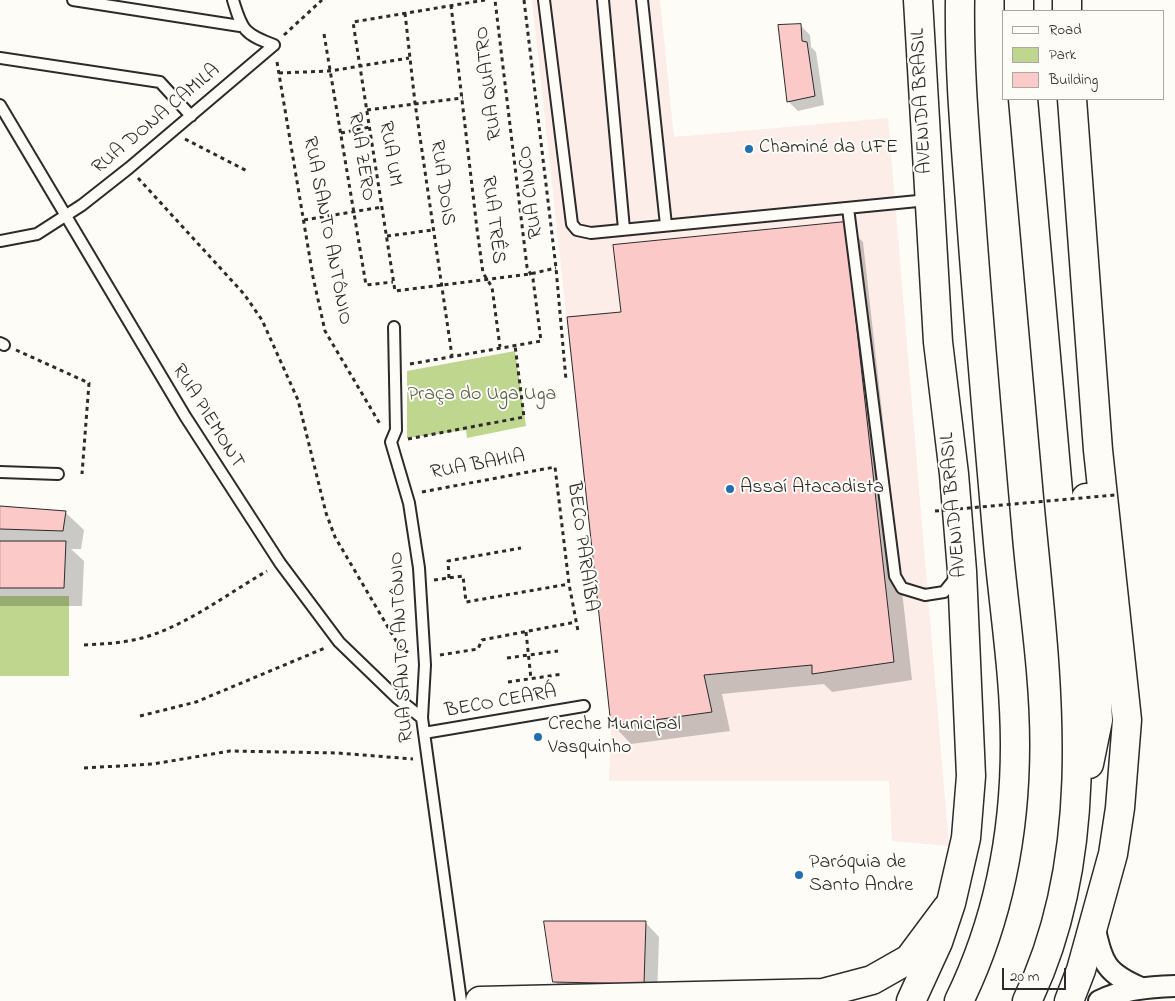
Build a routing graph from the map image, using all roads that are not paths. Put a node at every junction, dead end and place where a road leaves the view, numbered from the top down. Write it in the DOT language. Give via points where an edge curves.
graph roads {
  1 [pos="73,0"];
  2 [pos="233,0"];
  3 [pos="544,0"];
  4 [pos="603,0"];
  5 [pos="642,0"];
  6 [pos="960,0"];
  7 [pos="917,2"];
  8 [pos="240,26"];
  9 [pos="0,58"];
  10 [pos="1023,100"];
  11 [pos="1072,100"];
  12 [pos="0,105"];
  13 [pos="190,116"];
  14 [pos="928,200"];
  15 [pos="848,208"];
  16 [pos="65,215"];
  17 [pos="666,225"];
  18 [pos="624,229"];
  19 [pos="0,242"];
  20 [pos="394,327"];
  21 [pos="1098,450"];
  22 [pos="0,472"];
  23 [pos="58,474"];
  24 [pos="962,571"];
  25 [pos="584,706"];
  26 [pos="422,718"];
  27 [pos="424,733"];
  28 [pos="1068,861"];
  29 [pos="951,903"];
  30 [pos="1094,926"];
  31 [pos="1175,986"];
  32 [pos="1141,988"];
  33 [pos="461,1001"];
  34 [pos="480,1001"];
  35 [pos="911,1001"];
  36 [pos="959,1001"];
  37 [pos="1028,1001"];
  38 [pos="1069,1001"];
  39 [pos="1099,1001"];
  1 -- 8 [label="lane"];
  2 -- 8 [label="lane"];
  3 -- 18 [label="lane" via="572,224 577,230 591,232"];
  4 -- 18 [label="lane"];
  5 -- 17 [label="lane"];
  6 -- 36 [label="main road, AVENIDA BRASIL" via="959,54 972,238 1015,743 1014,796 999,892 974,970"];
  7 -- 14 [label="main road, AVENIDA BRASIL"];
  8 -- 13 [label="lane, RUA DONA CAMILA" via="256,38 274,45"];
  9 -- 13 [label="lane" via="160,82"];
  10 -- 28 [label="main road" via="1078,739"];
  11 -- 21 [label="main road"];
  12 -- 16 [label="lane, RUA PIEMONT"];
  13 -- 16 [label="lane, RUA DONA CAMILA" via="129,168"];
  14 -- 15 [label="lane"];
  14 -- 24 [label="main road, AVENIDA BRASIL" via="938,342"];
  15 -- 17 [label="lane"];
  15 -- 24 [label="lane" via="895,576 902,588 925,595 944,592"];
  16 -- 19 [label="lane, RUA DONA CAMILA" via="36,234"];
  16 -- 26 [label="lane, RUA PIEMONT" via="185,416 280,563 340,642 396,698"];
  17 -- 18 [label="lane"];
  20 -- 26 [label="lane, RUA SANTO ANTÔNIO" via="396,430 391,442 406,494 419,568 425,661"];
  21 -- 28 [label="main road" via="1085,471 1098,720"];
  21 -- 30 [label="main road" via="1127,720 1119,817"];
  22 -- 23 [label="lane"];
  24 -- 29 [label="main road, AVENIDA BRASIL" via="971,776 966,838"];
  25 -- 27 [label="lane, BECO CEARÁ"];
  26 -- 27 [label="lane, RUA SANTO ANTÔNIO"];
  27 -- 33 [label="lane, RUA SANTO ANTÔNIO"];
  28 -- 37 [label="main road" via="1049,945"];
  29 -- 34 [label="main road" via="908,959 872,980 823,993"];
  29 -- 35 [label="main road, AVENIDA BRASIL" via="938,942"];
  30 -- 32 [label="street" via="1103,959 1111,972"];
  30 -- 38 [label="main road"];
  31 -- 32 [label="street"];
  32 -- 39 [label="street"];
}
